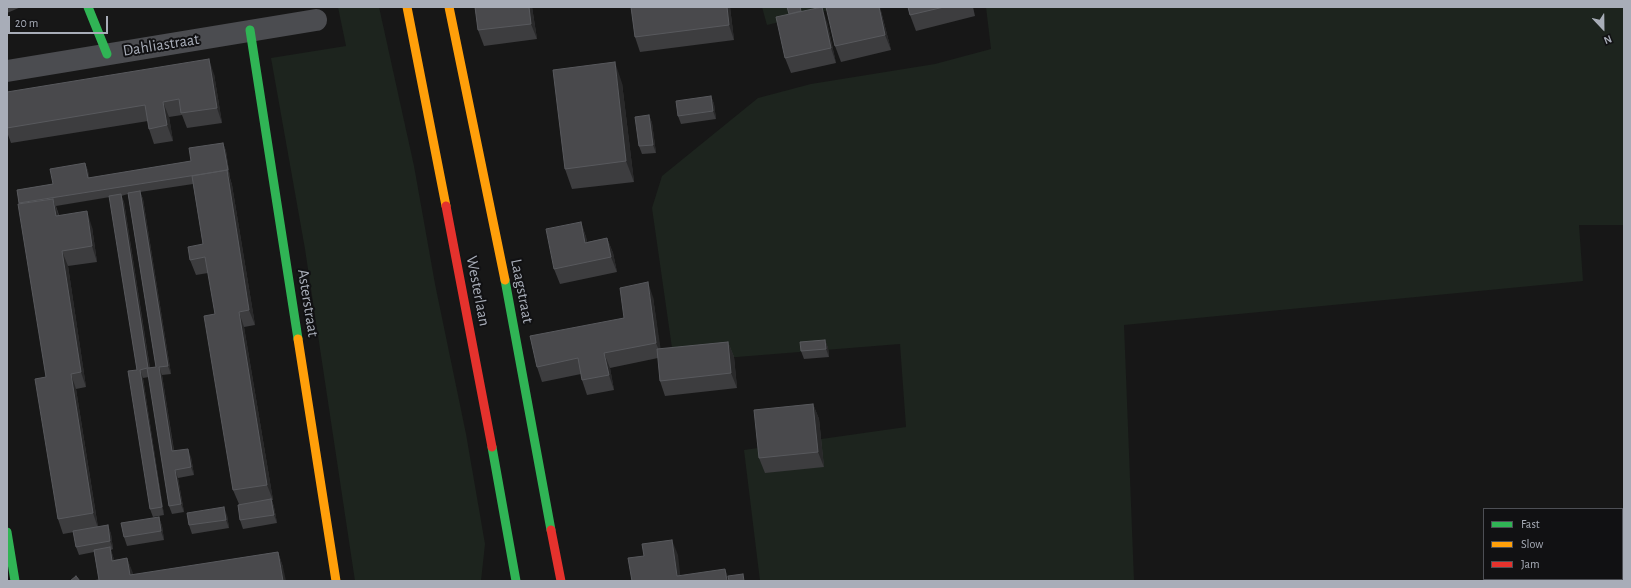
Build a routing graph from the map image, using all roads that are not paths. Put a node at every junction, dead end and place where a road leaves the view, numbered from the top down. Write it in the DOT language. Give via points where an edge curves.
graph roads {
  1 [pos="88,7"];
  2 [pos="407,7"];
  3 [pos="449,7"];
  4 [pos="316,20"];
  5 [pos="250,30"];
  6 [pos="108,54"];
  7 [pos="7,71"];
  8 [pos="7,532"];
  9 [pos="15,581"];
  10 [pos="336,581"];
  11 [pos="516,581"];
  12 [pos="561,581"];
  1 -- 6 [label="street"];
  2 -- 11 [label="street, Westerlaan" via="465,300"];
  3 -- 12 [label="street, Laagstraat" via="499,249"];
  4 -- 5 [label="street, Dahliastraat"];
  5 -- 6 [label="street, Dahliastraat"];
  5 -- 10 [label="street, Asterstraat"];
  6 -- 7 [label="street, Dahliastraat"];
  8 -- 9 [label="street"];
}
